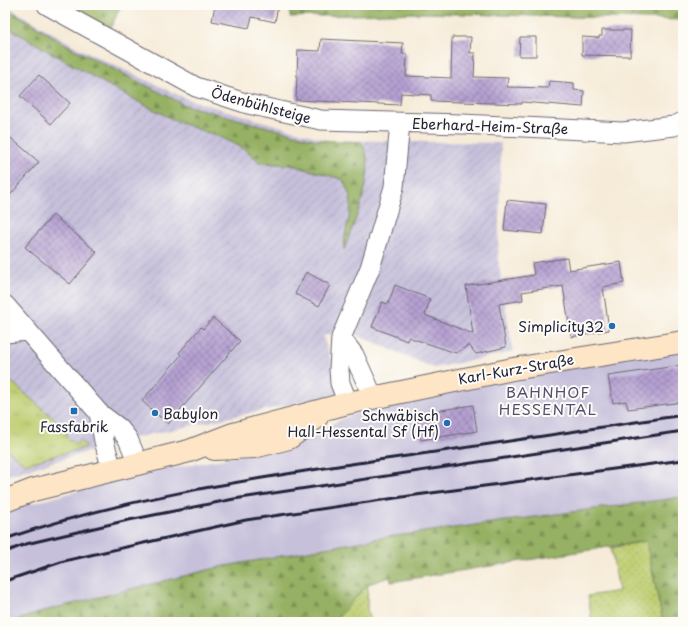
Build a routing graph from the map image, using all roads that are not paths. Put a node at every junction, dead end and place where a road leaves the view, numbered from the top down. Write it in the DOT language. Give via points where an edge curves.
graph roads {
  1 [pos="47,5"];
  2 [pos="683,122"];
  3 [pos="400,123"];
  4 [pos="5,305"];
  5 [pos="27,331"];
  6 [pos="5,333"];
  7 [pos="340,338"];
  8 [pos="683,342"];
  9 [pos="374,397"];
  10 [pos="338,406"];
  11 [pos="99,414"];
  12 [pos="138,463"];
  13 [pos="112,470"];
  14 [pos="5,501"];
  1 -- 3 [label="street, Ödenbühlsteige" via="196,87 248,104 321,120"];
  2 -- 3 [label="street, Eberhard-Heim-Straße" via="674,126 624,132"];
  3 -- 7 [label="street, Eberhard-Heim-Straße" via="394,187 370,268"];
  4 -- 5 [label="street"];
  5 -- 6 [label="street"];
  5 -- 11 [label="street"];
  7 -- 9 [label="street" via="354,355"];
  7 -- 10 [label="street, Eberhard-Heim-Straße"];
  8 -- 9 [label="main road, Karl-Kurz-Straße" via="513,369"];
  9 -- 10 [label="main road, Karl-Kurz-Straße"];
  10 -- 12 [label="main road, Karl-Kurz-Straße" via="233,434 189,451"];
  11 -- 12 [label="street" via="119,428 128,439"];
  11 -- 13 [label="street"];
  12 -- 13 [label="main road, Karl-Kurz-Straße"];
  13 -- 14 [label="main road, Karl-Kurz-Straße" via="34,490"];
}
